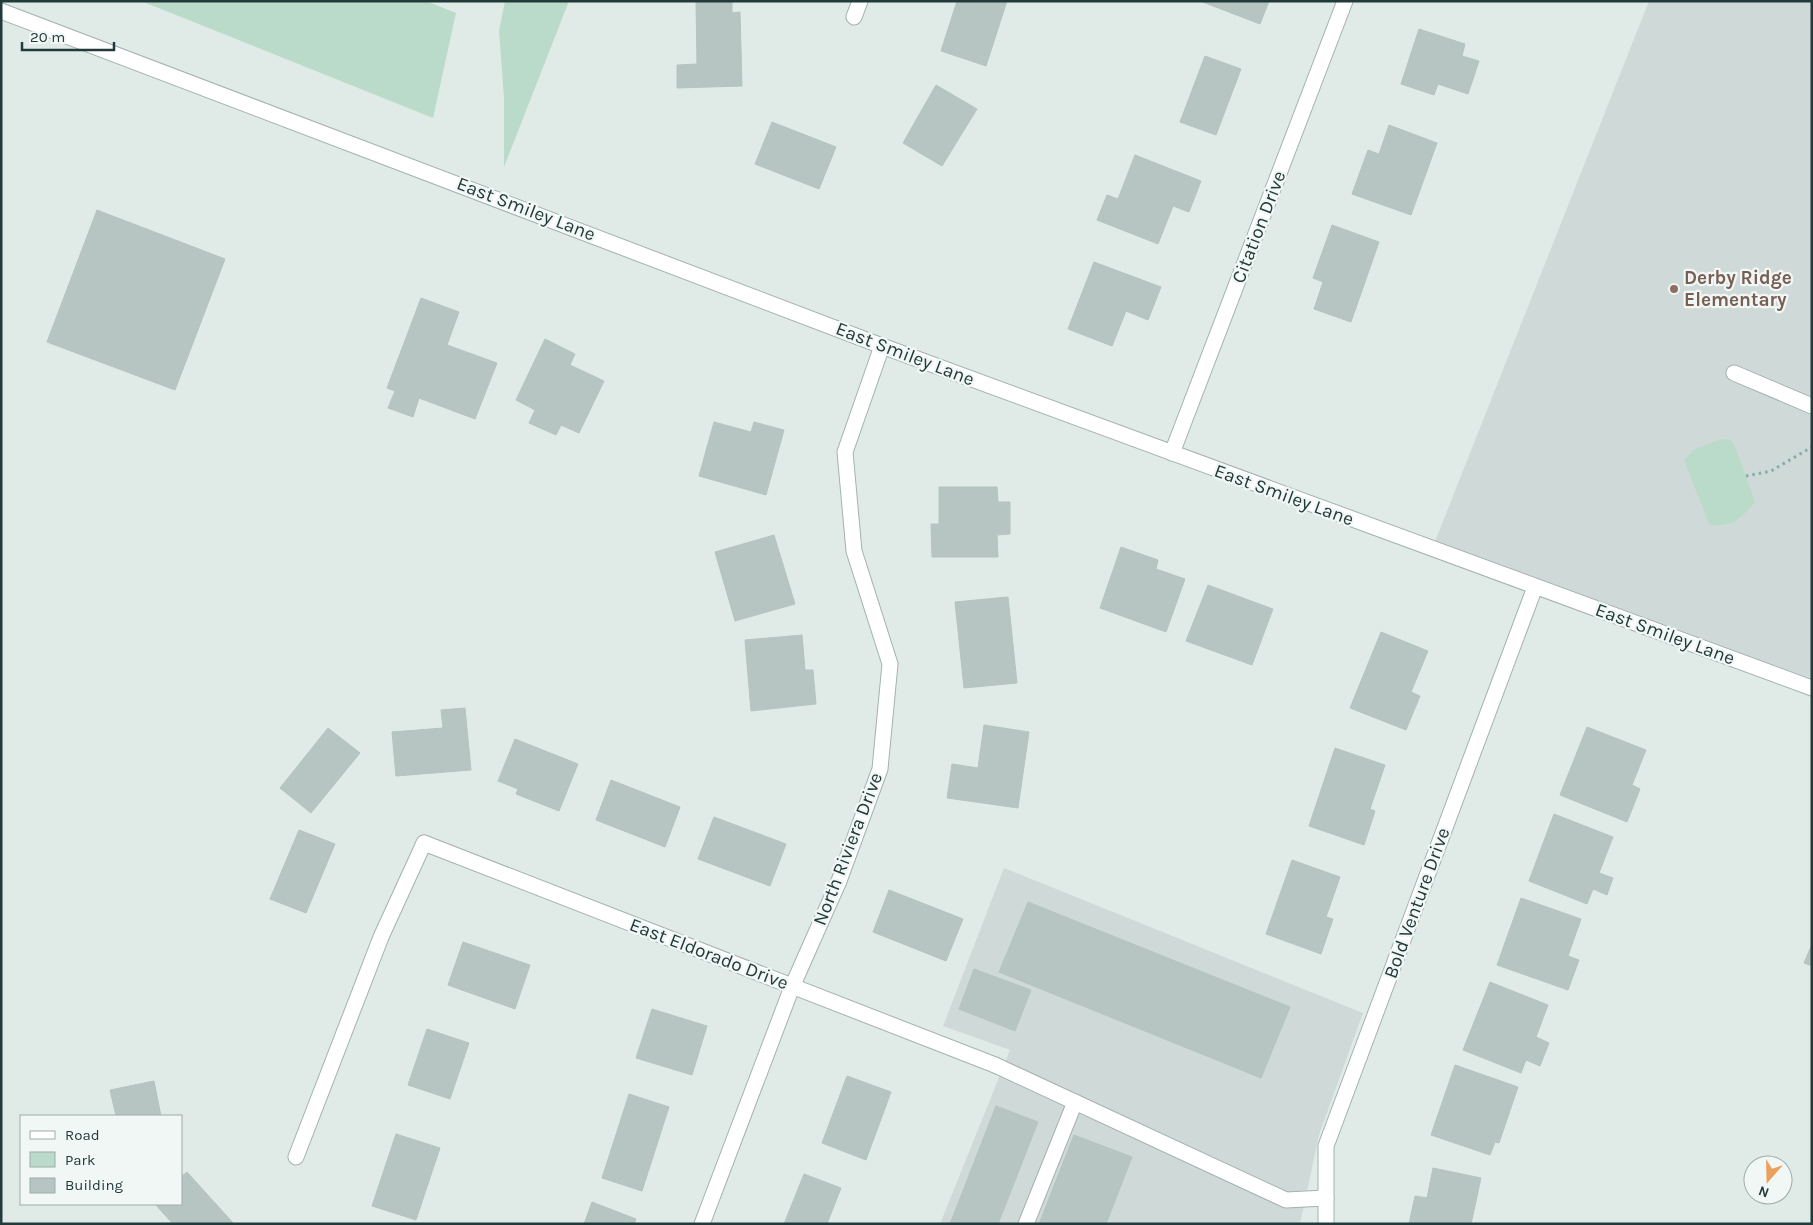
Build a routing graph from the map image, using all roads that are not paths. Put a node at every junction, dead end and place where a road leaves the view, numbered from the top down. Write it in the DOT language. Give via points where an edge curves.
graph roads {
  1 [pos="860,1"];
  2 [pos="1346,1"];
  3 [pos="1,11"];
  4 [pos="854,17"];
  5 [pos="882,346"];
  6 [pos="1734,373"];
  7 [pos="1812,406"];
  8 [pos="1172,453"];
  9 [pos="1535,587"];
  10 [pos="1812,688"];
  11 [pos="792,987"];
  12 [pos="1075,1102"];
  13 [pos="296,1157"];
  14 [pos="1326,1198"];
  15 [pos="702,1224"];
  16 [pos="1026,1224"];
  17 [pos="1326,1224"];
  1 -- 4 [label="street"];
  2 -- 8 [label="street, Citation Drive"];
  3 -- 5 [label="street, East Smiley Lane"];
  5 -- 8 [label="street, East Smiley Lane"];
  5 -- 11 [label="street, North Riviera Drive" via="844,452 854,551 890,664 880,769 839,881"];
  6 -- 7 [label="street"];
  8 -- 9 [label="street, East Smiley Lane"];
  9 -- 10 [label="street, East Smiley Lane"];
  9 -- 14 [label="street, Bold Venture Drive" via="1326,1146"];
  11 -- 12 [label="street, East Eldorado Drive" via="995,1065"];
  11 -- 13 [label="street, East Eldorado Drive" via="424,843 381,937"];
  11 -- 15 [label="street, North Riviera Drive"];
  12 -- 14 [label="street, East Eldorado Drive" via="1286,1200"];
  12 -- 16 [label="street"];
  14 -- 17 [label="street, Bold Venture Drive"];
}
